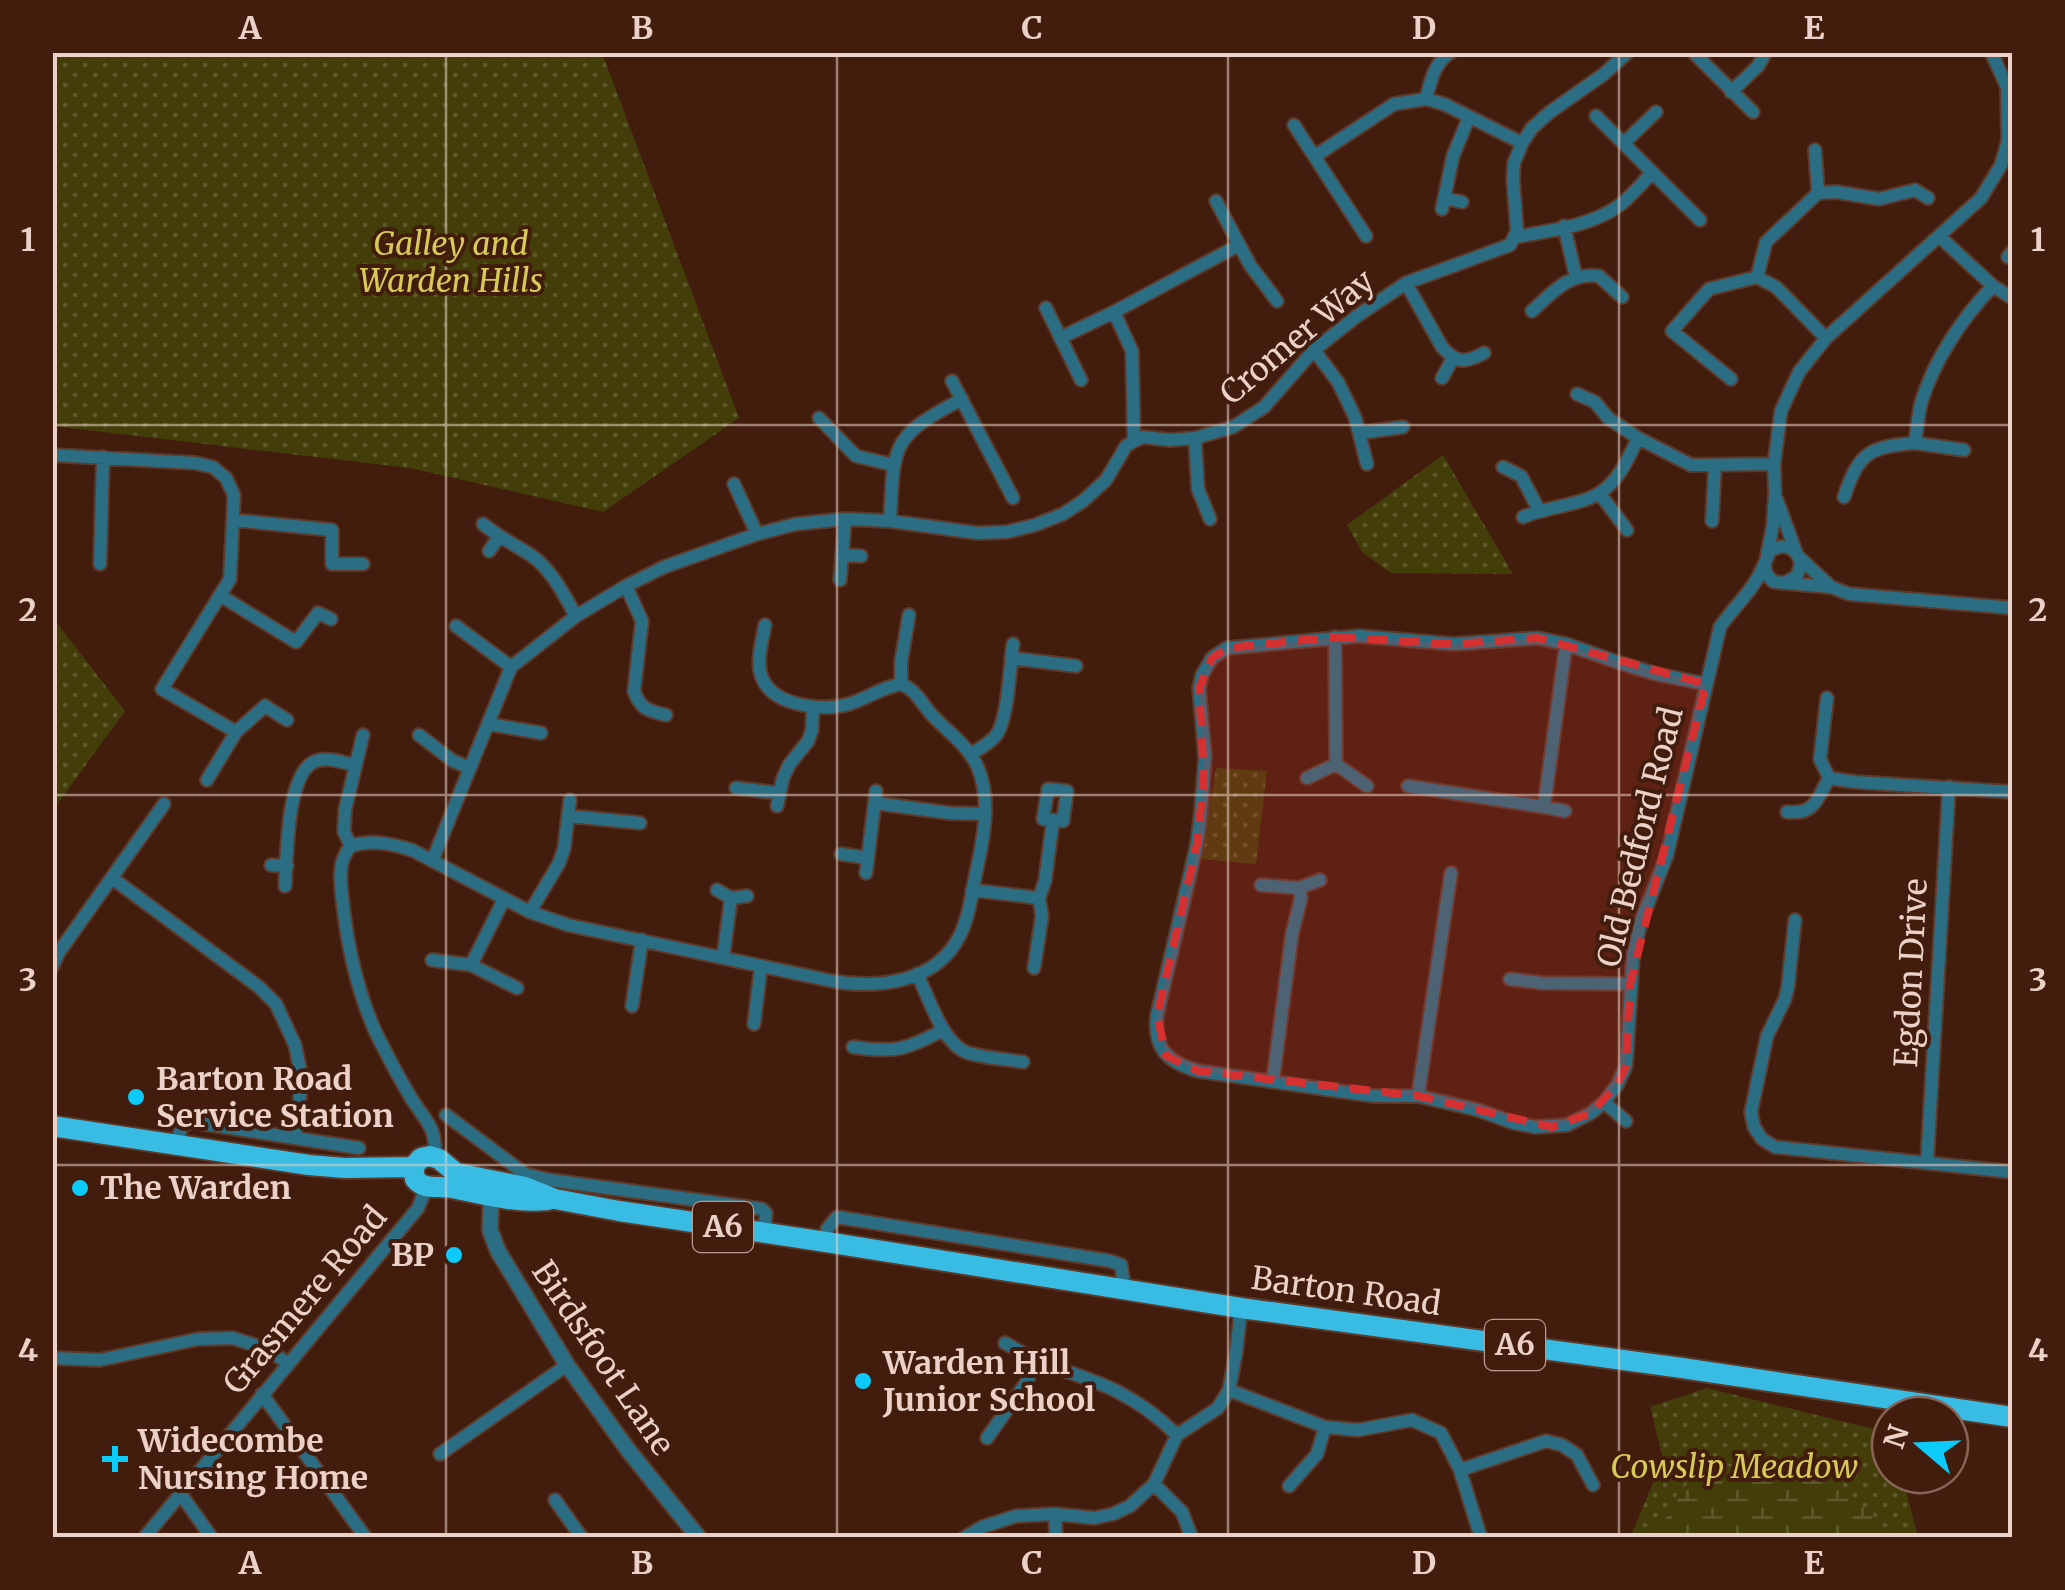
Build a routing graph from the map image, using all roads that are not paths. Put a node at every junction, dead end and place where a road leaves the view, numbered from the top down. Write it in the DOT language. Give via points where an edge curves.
graph roads {
  1 [pos="1451,52"];
  2 [pos="1628,52"];
  3 [pos="1766,52"];
  4 [pos="1991,52"];
  5 [pos="1695,54"];
  6 [pos="1731,92"];
  7 [pos="1426,98"];
  8 [pos="1656,112"];
  9 [pos="1752,112"];
  10 [pos="1596,116"];
  11 [pos="1469,118"];
  12 [pos="1294,125"];
  13 [pos="1624,142"];
  14 [pos="1522,143"];
  15 [pos="1815,150"];
  16 [pos="1314,156"];
  17 [pos="1652,172"];
  18 [pos="1818,193"];
  19 [pos="1928,198"];
  20 [pos="1216,201"];
  21 [pos="1462,202"];
  22 [pos="1700,220"];
  23 [pos="1564,226"];
  24 [pos="1366,236"];
  25 [pos="1516,237"];
  26 [pos="1940,237"];
  27 [pos="1239,244"];
  28 [pos="1576,277"];
  29 [pos="1757,277"];
  30 [pos="1406,283"];
  31 [pos="1993,286"];
  32 [pos="1622,297"];
  33 [pos="2012,298"];
  34 [pos="1277,301"];
  35 [pos="1046,308"];
  36 [pos="1532,311"];
  37 [pos="1114,312"];
  38 [pos="1060,338"];
  39 [pos="1826,338"];
  40 [pos="1314,350"];
  41 [pos="1484,353"];
  42 [pos="1453,358"];
  43 [pos="1442,378"];
  44 [pos="1731,378"];
  45 [pos="1081,380"];
  46 [pos="952,381"];
  47 [pos="1576,394"];
  48 [pos="962,399"];
  49 [pos="820,418"];
  50 [pos="1403,427"];
  51 [pos="1360,433"];
  52 [pos="1195,438"];
  53 [pos="1638,438"];
  54 [pos="1134,441"];
  55 [pos="1915,443"];
  56 [pos="1964,450"];
  57 [pos="52,455"];
  58 [pos="103,457"];
  59 [pos="1367,464"];
  60 [pos="1774,464"];
  61 [pos="893,465"];
  62 [pos="1715,465"];
  63 [pos="1503,468"];
  64 [pos="734,484"];
  65 [pos="1776,493"];
  66 [pos="1600,494"];
  67 [pos="1844,497"];
  68 [pos="1013,498"];
  69 [pos="742,500"];
  70 [pos="728,508"];
  71 [pos="1539,510"];
  72 [pos="1523,517"];
  73 [pos="845,519"];
  74 [pos="1210,519"];
  75 [pos="233,520"];
  76 [pos="890,520"];
  77 [pos="1712,521"];
  78 [pos="484,524"];
  79 [pos="1627,530"];
  80 [pos="757,534"];
  81 [pos="499,537"];
  82 [pos="488,551"];
  83 [pos="842,555"];
  84 [pos="1798,555"];
  85 [pos="861,556"];
  86 [pos="1765,560"];
  87 [pos="100,564"];
  88 [pos="363,564"];
  89 [pos="840,580"];
  90 [pos="1783,584"];
  91 [pos="626,586"];
  92 [pos="1830,587"];
  93 [pos="1750,592"];
  94 [pos="221,596"];
  95 [pos="2012,608"];
  96 [pos="909,615"];
  97 [pos="576,616"];
  98 [pos="331,619"];
  99 [pos="764,625"];
  100 [pos="906,632"];
  101 [pos="922,634"];
  102 [pos="461,635"];
  103 [pos="1335,637"];
  104 [pos="1566,644"];
  105 [pos="1076,666"];
  106 [pos="511,667"];
  107 [pos="901,684"];
  108 [pos="1706,684"];
  109 [pos="1827,698"];
  110 [pos="813,706"];
  111 [pos="666,714"];
  112 [pos="287,720"];
  113 [pos="488,724"];
  114 [pos="236,732"];
  115 [pos="541,733"];
  116 [pos="363,735"];
  117 [pos="419,735"];
  118 [pos="971,754"];
  119 [pos="1336,764"];
  120 [pos="354,766"];
  121 [pos="470,768"];
  122 [pos="1307,778"];
  123 [pos="1829,778"];
  124 [pos="207,780"];
  125 [pos="1368,786"];
  126 [pos="1408,786"];
  127 [pos="1949,787"];
  128 [pos="736,788"];
  129 [pos="2012,792"];
  130 [pos="570,800"];
  131 [pos="164,804"];
  132 [pos="1544,807"];
  133 [pos="1565,811"];
  134 [pos="1787,812"];
  135 [pos="985,814"];
  136 [pos="569,816"];
  137 [pos="1053,820"];
  138 [pos="640,822"];
  139 [pos="352,846"];
  140 [pos="841,854"];
  141 [pos="868,858"];
  142 [pos="433,859"];
  143 [pos="271,865"];
  144 [pos="286,866"];
  145 [pos="1450,872"];
  146 [pos="866,873"];
  147 [pos="112,878"];
  148 [pos="1320,880"];
  149 [pos="1261,885"];
  150 [pos="284,886"];
  151 [pos="1300,888"];
  152 [pos="717,890"];
  153 [pos="972,890"];
  154 [pos="747,896"];
  155 [pos="731,898"];
  156 [pos="1039,898"];
  157 [pos="504,899"];
  158 [pos="530,912"];
  159 [pos="1794,920"];
  160 [pos="642,940"];
  161 [pos="723,958"];
  162 [pos="432,960"];
  163 [pos="470,965"];
  164 [pos="761,966"];
  165 [pos="52,967"];
  166 [pos="1034,968"];
  167 [pos="918,974"];
  168 [pos="1510,979"];
  169 [pos="1630,984"];
  170 [pos="517,988"];
  171 [pos="632,1006"];
  172 [pos="754,1024"];
  173 [pos="944,1030"];
  174 [pos="853,1047"];
  175 [pos="1023,1062"];
  176 [pos="1272,1080"];
  177 [pos="1418,1096"];
  178 [pos="1604,1102"];
  179 [pos="446,1115"];
  180 [pos="1626,1121"];
  181 [pos="54,1129"];
  182 [pos="295,1136"];
  183 [pos="176,1145"];
  184 [pos="359,1148"];
  185 [pos="438,1160"];
  186 [pos="1928,1162"];
  187 [pos="413,1167"];
  188 [pos="2012,1172"];
  189 [pos="431,1187"];
  190 [pos="490,1198"];
  191 [pos="555,1199"];
  192 [pos="919,1231"];
  193 [pos="764,1233"];
  194 [pos="826,1242"];
  195 [pos="915,1255"];
  196 [pos="1121,1288"];
  197 [pos="1241,1308"];
  198 [pos="1005,1343"];
  199 [pos="52,1358"];
  200 [pos="1036,1361"];
  201 [pos="287,1363"];
  202 [pos="568,1365"];
  203 [pos="1229,1390"];
  204 [pos="262,1394"];
  205 [pos="2012,1417"];
  206 [pos="1325,1427"];
  207 [pos="1177,1435"];
  208 [pos="987,1438"];
  209 [pos="440,1454"];
  210 [pos="1460,1470"];
  211 [pos="1154,1484"];
  212 [pos="1594,1485"];
  213 [pos="1289,1486"];
  214 [pos="180,1493"];
  215 [pos="554,1500"];
  216 [pos="1055,1514"];
  217 [pos="144,1538"];
  218 [pos="212,1538"];
  219 [pos="366,1538"];
  220 [pos="582,1538"];
  221 [pos="699,1538"];
  222 [pos="964,1538"];
  223 [pos="1056,1538"];
  224 [pos="1192,1538"];
  225 [pos="1481,1538"];
  1 -- 7 [label="street" via="1434,69"];
  2 -- 14 [label="street" via="1550,112"];
  3 -- 6 [label="street"];
  4 -- 26 [label="street" via="2007,86 2008,141 1981,198"];
  5 -- 6 [label="street"];
  6 -- 9 [label="street"];
  7 -- 11 [label="street"];
  7 -- 16 [label="street" via="1394,104"];
  8 -- 13 [label="street"];
  10 -- 13 [label="street"];
  11 -- 14 [label="street"];
  11 -- 21 [label="street" via="1443,204"];
  12 -- 16 [label="street"];
  13 -- 17 [label="street"];
  14 -- 25 [label="street" via="1512,178"];
  15 -- 18 [label="street"];
  16 -- 24 [label="street"];
  17 -- 22 [label="street"];
  17 -- 23 [label="street, Cromer Way" via="1612,210"];
  18 -- 19 [label="street" via="1879,199 1915,190"];
  18 -- 29 [label="street" via="1766,242"];
  20 -- 27 [label="street"];
  23 -- 25 [label="street, Cromer Way"];
  23 -- 28 [label="street"];
  25 -- 30 [label="street, Cromer Way" via="1510,245"];
  26 -- 31 [label="street"];
  26 -- 39 [label="street"];
  27 -- 34 [label="street"];
  27 -- 37 [label="street"];
  28 -- 32 [label="street" via="1598,276"];
  28 -- 36 [label="street"];
  29 -- 39 [label="street"];
  29 -- 44 [label="street" via="1710,289 1672,331"];
  30 -- 40 [label="street, Cromer Way"];
  30 -- 42 [label="street"];
  31 -- 33 [label="street"];
  31 -- 55 [label="street" via="1936,368"];
  35 -- 38 [label="street"];
  37 -- 38 [label="street"];
  37 -- 54 [label="street" via="1132,351"];
  38 -- 45 [label="street"];
  39 -- 60 [label="street" via="1799,372 1781,411"];
  40 -- 51 [label="street" via="1338,382"];
  40 -- 52 [label="street, Cromer Way" via="1264,406 1234,427"];
  41 -- 42 [label="street" via="1467,362"];
  42 -- 43 [label="street"];
  46 -- 48 [label="street"];
  47 -- 53 [label="street"];
  48 -- 61 [label="street" via="908,432"];
  48 -- 68 [label="street"];
  49 -- 61 [label="street" via="856,456"];
  50 -- 51 [label="street"];
  51 -- 59 [label="street"];
  52 -- 54 [label="street, Cromer Way"];
  52 -- 74 [label="street" via="1198,489"];
  53 -- 62 [label="street" via="1691,466"];
  53 -- 66 [label="street"];
  54 -- 76 [label="street" via="1078,506 1035,525 977,533"];
  55 -- 56 [label="street"];
  55 -- 67 [label="street" via="1883,446 1866,456"];
  57 -- 58 [label="street"];
  58 -- 75 [label="street" via="213,467 234,495"];
  58 -- 87 [label="street"];
  60 -- 62 [label="street"];
  60 -- 65 [label="street"];
  61 -- 76 [label="street"];
  62 -- 77 [label="street"];
  63 -- 71 [label="street" via="1521,476"];
  64 -- 69 [label="street"];
  65 -- 84 [label="street"];
  65 -- 86 [label="street"];
  66 -- 71 [label="street"];
  66 -- 79 [label="street"];
  69 -- 70 [label="street"];
  69 -- 80 [label="street"];
  71 -- 72 [label="street"];
  73 -- 76 [label="street"];
  73 -- 80 [label="street"];
  73 -- 83 [label="street"];
  75 -- 88 [label="street" via="332,530 332,564"];
  75 -- 94 [label="street" via="230,578"];
  78 -- 81 [label="street"];
  80 -- 91 [label="street"];
  81 -- 82 [label="street"];
  81 -- 97 [label="street" via="546,569"];
  83 -- 85 [label="street"];
  83 -- 89 [label="street"];
  84 -- 86 [label="street" via="1781,546"];
  84 -- 90 [label="street" via="1796,576"];
  84 -- 92 [label="street"];
  86 -- 90 [label="street" via="1766,575"];
  86 -- 93 [label="street, Old Bedford Road"];
  90 -- 92 [label="street"];
  90 -- 93 [label="street"];
  91 -- 97 [label="street"];
  91 -- 111 [label="street" via="642,621 634,691 643,708"];
  92 -- 95 [label="street"];
  93 -- 108 [label="street, Old Bedford Road" via="1720,627"];
  94 -- 98 [label="street" via="296,642 318,612"];
  94 -- 114 [label="street" via="162,689"];
  96 -- 100 [label="street"];
  97 -- 106 [label="street"];
  99 -- 110 [label="street" via="763,680 788,700"];
  100 -- 101 [label="street"];
  100 -- 107 [label="street"];
  102 -- 106 [label="street"];
  103 -- 104 [label="street" via="1454,644 1538,638"];
  103 -- 119 [label="street"];
  103 -- 176 [label="street" via="1228,648 1212,658 1199,688 1204,776 1197,844 1155,1028 1166,1056 1181,1066"];
  104 -- 108 [label="street"];
  104 -- 132 [label="street"];
  105 -- 118 [label="street" via="1012,651 998,733"];
  106 -- 113 [label="street"];
  107 -- 110 [label="street" via="851,703"];
  107 -- 118 [label="street"];
  108 -- 169 [label="street, Old Bedford Road"];
  109 -- 123 [label="street" via="1820,759"];
  110 -- 128 [label="street" via="808,741 778,799"];
  112 -- 114 [label="street" via="266,706"];
  113 -- 115 [label="street"];
  113 -- 121 [label="street"];
  114 -- 124 [label="street"];
  116 -- 120 [label="street"];
  117 -- 121 [label="street"];
  118 -- 135 [label="street" via="985,790"];
  119 -- 122 [label="street"];
  119 -- 125 [label="street"];
  120 -- 139 [label="street" via="344,823"];
  120 -- 144 [label="street" via="312,762 297,780"];
  121 -- 142 [label="street"];
  123 -- 127 [label="street"];
  123 -- 134 [label="street" via="1812,808"];
  126 -- 132 [label="street"];
  127 -- 129 [label="street"];
  127 -- 186 [label="street, Egdon Drive"];
  130 -- 136 [label="street"];
  131 -- 147 [label="street"];
  132 -- 133 [label="street"];
  135 -- 141 [label="street" via="875,797"];
  135 -- 153 [label="street"];
  136 -- 138 [label="street"];
  136 -- 158 [label="street" via="559,863"];
  137 -- 156 [label="street"];
  139 -- 142 [label="street" via="393,844"];
  139 -- 185 [label="street" via="341,870 352,962 376,1033 430,1122"];
  140 -- 141 [label="street"];
  141 -- 146 [label="street"];
  142 -- 157 [label="street"];
  143 -- 144 [label="street"];
  144 -- 150 [label="street"];
  145 -- 177 [label="street"];
  147 -- 165 [label="street"];
  147 -- 182 [label="street" via="276,1004 302,1079"];
  148 -- 151 [label="street"];
  149 -- 151 [label="street"];
  151 -- 176 [label="street"];
  152 -- 155 [label="street"];
  153 -- 156 [label="street"];
  153 -- 167 [label="street" via="956,944"];
  154 -- 155 [label="street"];
  155 -- 161 [label="street"];
  156 -- 166 [label="street"];
  157 -- 158 [label="street"];
  157 -- 163 [label="street"];
  158 -- 160 [label="street"];
  159 -- 186 [label="street" via="1788,986 1767,1036 1751,1112 1754,1128 1775,1147"];
  160 -- 161 [label="street"];
  160 -- 171 [label="street"];
  161 -- 164 [label="street"];
  162 -- 163 [label="street"];
  163 -- 170 [label="street"];
  164 -- 167 [label="street" via="850,984"];
  164 -- 172 [label="street"];
  167 -- 173 [label="street"];
  168 -- 169 [label="street"];
  169 -- 178 [label="street, Old Bedford Road" via="1626,1066"];
  173 -- 174 [label="street" via="902,1049"];
  173 -- 175 [label="street" via="968,1052"];
  176 -- 177 [label="street"];
  177 -- 178 [label="street" via="1535,1127 1568,1124"];
  178 -- 180 [label="street"];
  179 -- 193 [label="street" via="467,1140 531,1176 762,1209"];
  181 -- 183 [label="highway"];
  182 -- 183 [label="street" via="192,1122 182,1126"];
  182 -- 184 [label="street"];
  183 -- 187 [label="highway" via="309,1165"];
  185 -- 187 [label="highway" via="421,1158"];
  185 -- 189 [label="highway" via="444,1176"];
  185 -- 191 [label="highway, Barton Road / A6" via="456,1173"];
  186 -- 188 [label="street"];
  187 -- 189 [label="highway" via="415,1179"];
  189 -- 190 [label="highway, Barton Road / A6"];
  189 -- 201 [label="street, Grasmere Road"];
  190 -- 191 [label="highway, Barton Road / A6"];
  190 -- 202 [label="street, Birdsfoot Lane" via="498,1251"];
  191 -- 193 [label="highway, Barton Road / A6"];
  192 -- 194 [label="street" via="837,1217"];
  192 -- 195 [label="street"];
  192 -- 196 [label="street" via="1110,1261 1121,1266"];
  193 -- 194 [label="highway, Barton Road / A6"];
  194 -- 195 [label="highway, Barton Road / A6"];
  195 -- 196 [label="highway, Barton Road / A6"];
  196 -- 197 [label="highway, Barton Road / A6"];
  197 -- 203 [label="street"];
  197 -- 205 [label="highway, Barton Road / A6"];
  198 -- 200 [label="street"];
  199 -- 201 [label="street" via="100,1360 233,1338"];
  200 -- 207 [label="street" via="1113,1388"];
  200 -- 208 [label="street"];
  201 -- 204 [label="street, Grasmere Road"];
  202 -- 209 [label="street"];
  202 -- 221 [label="street, Birdsfoot Lane"];
  203 -- 206 [label="street"];
  203 -- 207 [label="street" via="1218,1408"];
  204 -- 214 [label="street, Grasmere Road"];
  204 -- 219 [label="street"];
  206 -- 210 [label="street" via="1358,1430 1412,1420 1441,1433"];
  206 -- 213 [label="street" via="1317,1454"];
  207 -- 211 [label="street"];
  210 -- 212 [label="street" via="1546,1442 1578,1455"];
  210 -- 225 [label="street"];
  211 -- 216 [label="street" via="1113,1514"];
  211 -- 224 [label="street" via="1182,1512"];
  214 -- 217 [label="street, Grasmere Road"];
  214 -- 218 [label="street"];
  215 -- 220 [label="street"];
  216 -- 222 [label="street" via="1016,1516"];
  216 -- 223 [label="street"];
}
